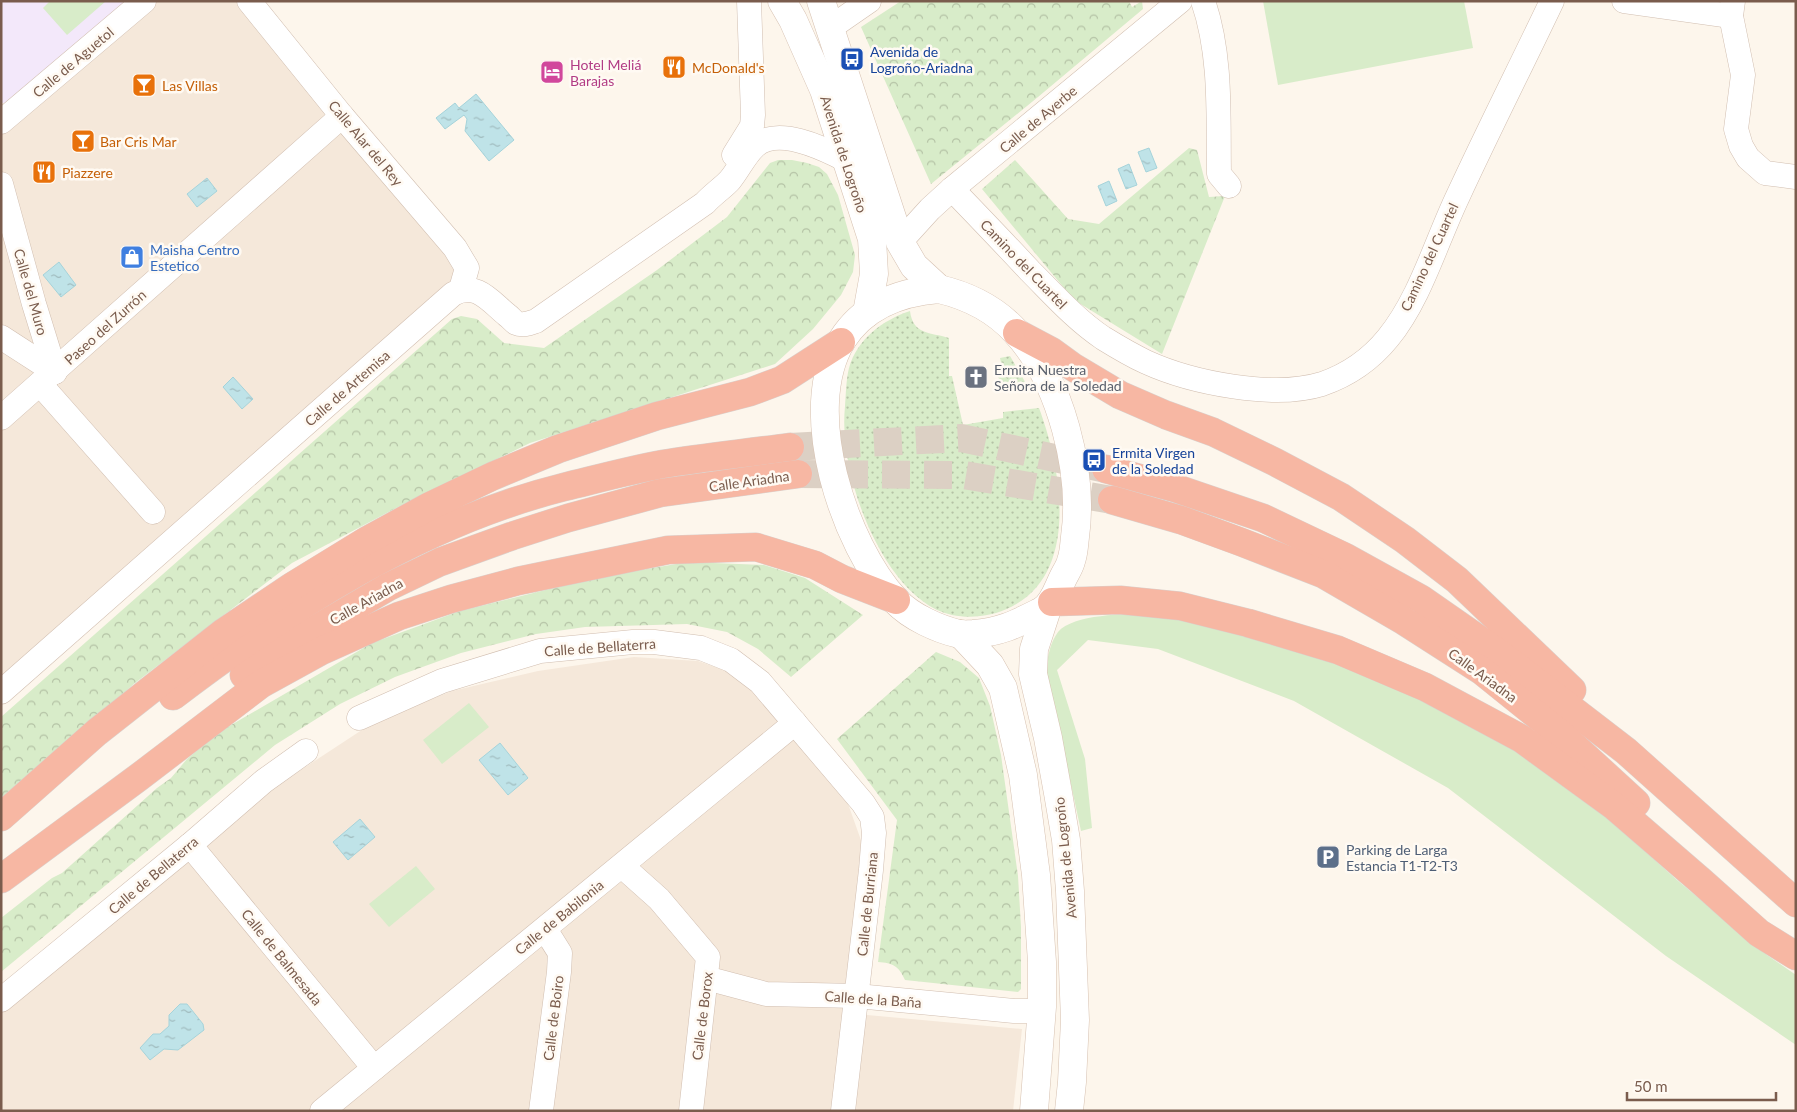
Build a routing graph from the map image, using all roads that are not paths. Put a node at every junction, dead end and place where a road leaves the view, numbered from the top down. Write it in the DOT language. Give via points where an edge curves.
graph roads {
  1 [pos="144,1"];
  2 [pos="249,1"];
  3 [pos="750,1"];
  4 [pos="782,1"];
  5 [pos="821,1"];
  6 [pos="870,1"];
  7 [pos="1180,1"];
  8 [pos="1204,1"];
  9 [pos="1552,1"];
  10 [pos="1624,1"];
  11 [pos="1732,8"];
  12 [pos="830,28"];
  13 [pos="342,116"];
  14 [pos="1,122"];
  15 [pos="846,160"];
  16 [pos="1796,177"];
  17 [pos="1,184"];
  18 [pos="1229,186"];
  19 [pos="952,189"];
  20 [pos="717,190"];
  21 [pos="900,242"];
  22 [pos="461,289"];
  23 [pos="939,289"];
  24 [pos="867,313"];
  25 [pos="1017,333"];
  26 [pos="1,337"];
  27 [pos="841,342"];
  28 [pos="48,378"];
  29 [pos="1,418"];
  30 [pos="790,447"];
  31 [pos="1106,469"];
  32 [pos="798,474"];
  33 [pos="1112,500"];
  34 [pos="153,512"];
  35 [pos="896,600"];
  36 [pos="1049,606"];
  37 [pos="961,634"];
  38 [pos="1,692"];
  39 [pos="359,718"];
  40 [pos="795,723"];
  41 [pos="1626,750"];
  42 [pos="306,751"];
  43 [pos="1,817"];
  44 [pos="1,829"];
  45 [pos="190,845"];
  46 [pos="622,866"];
  47 [pos="1,870"];
  48 [pos="1,879"];
  49 [pos="1796,903"];
  50 [pos="545,929"];
  51 [pos="1796,945"];
  52 [pos="1796,956"];
  53 [pos="706,978"];
  54 [pos="856,996"];
  55 [pos="1,1000"];
  56 [pos="1042,1006"];
  57 [pos="374,1068"];
  58 [pos="322,1111"];
  59 [pos="541,1111"];
  60 [pos="691,1111"];
  61 [pos="842,1111"];
  62 [pos="1034,1111"];
  63 [pos="1069,1111"];
  1 -- 14 [label="street, Calle de Aguetol"];
  2 -- 13 [label="street, Calle Alar del Rey"];
  3 -- 20 [label="street" via="752,126 722,175"];
  4 -- 15 [label="main road, Avenida de Logroño" via="824,90"];
  5 -- 12 [label="main road, Avenida de Logroño"];
  6 -- 12 [label="street"];
  7 -- 19 [label="street, Calle de Ayerbe"];
  8 -- 18 [label="street" via="1216,52 1219,174"];
  9 -- 19 [label="street, Camino del Cuartel" via="1403,315 1375,352 1346,374 1322,384 1280,390 1230,386 1146,362 1102,337 1065,308"];
  10 -- 11 [label="street"];
  11 -- 16 [label="street" via="1743,75 1736,129 1741,146 1748,158 1765,173"];
  12 -- 21 [label="main road, Avenida de Logroño"];
  13 -- 22 [label="street, Calle Alar del Rey" via="455,248 467,268"];
  13 -- 28 [label="street, Paseo del Zurrón"];
  15 -- 20 [label="street" via="808,142 774,138 758,144 748,153 729,181"];
  15 -- 24 [label="main road, Avenida de Logroño" via="872,239 874,274"];
  17 -- 28 [label="street, Calle del Muro" via="34,304"];
  19 -- 21 [label="street, Calle de Ayerbe"];
  20 -- 22 [label="street" via="705,203 536,321 516,323 483,295 472,289"];
  21 -- 23 [label="main road, Avenida de Logroño" via="914,266"];
  22 -- 38 [label="street, Calle de Artemisa"];
  23 -- 24 [label="main road" via="903,294"];
  23 -- 25 [label="main road, Avenida de Logroño" via="974,300"];
  24 -- 27 [label="main road"];
  25 -- 36 [label="main road, Avenida de Logroño" via="1043,370 1065,425 1078,494 1072,560"];
  25 -- 41 [label="highway" via="1120,395 1213,432 1291,470 1341,497 1406,540 1464,587 1579,697"];
  26 -- 28 [label="street"];
  27 -- 35 [label="main road" via="828,381 825,410 835,485 853,534 872,568"];
  27 -- 43 [label="highway" via="782,380 558,449 428,507 366,541 224,632 97,732"];
  28 -- 29 [label="street, Paseo del Zurrón"];
  28 -- 34 [label="street, Calle del Muro"];
  30 -- 44 [label="highway, Calle Ariadna" via="663,464 562,487 433,533 302,604 235,649"];
  31 -- 41 [label="highway, Calle Ariadna" via="1263,518 1362,566 1429,604"];
  32 -- 47 [label="highway, Calle Ariadna" via="660,494 568,518 440,562 388,587 250,670 127,765"];
  33 -- 51 [label="highway, Calle Ariadna" via="1181,520 1323,574 1482,671 1564,737"];
  35 -- 37 [label="main road" via="906,610 933,625"];
  35 -- 48 [label="highway" via="842,579 815,564 756,547 668,550 518,580 451,599 399,616 322,651 261,684"];
  36 -- 37 [label="main road" via="1004,629"];
  36 -- 52 [label="highway" via="1120,600 1180,606 1338,650 1425,687 1522,739 1614,806 1759,934"];
  36 -- 63 [label="main road, Avenida de Logroño" via="1034,648 1033,674 1066,840 1075,1020"];
  37 -- 56 [label="main road" via="990,665 1003,688 1023,775 1036,875"];
  39 -- 40 [label="street, Calle de Bellaterra" via="442,681 540,651 654,642 701,648 731,660 760,682"];
  40 -- 46 [label="street, Calle de Babilonia"];
  40 -- 54 [label="street, Calle de Burriana" via="864,803 872,817 874,833"];
  41 -- 49 [label="highway, Calle Ariadna"];
  42 -- 45 [label="street, Calle de Bellaterra" via="264,781"];
  45 -- 55 [label="street, Calle de Bellaterra"];
  45 -- 57 [label="street, Calle de Balmesada"];
  46 -- 50 [label="street, Calle de Babilonia"];
  46 -- 53 [label="street, Calle de Borox" via="659,899 708,957"];
  50 -- 57 [label="street, Calle de Babilonia"];
  50 -- 59 [label="street, Calle de Boiro" via="560,953"];
  53 -- 54 [label="street, Calle de la Baña" via="766,994"];
  53 -- 60 [label="street, Calle de Borox"];
  54 -- 56 [label="street, Calle de la Baña" via="1014,1011"];
  54 -- 61 [label="street, Calle de Burriana"];
  56 -- 62 [label="main road"];
  57 -- 58 [label="street, Calle de Babilonia"];
}
